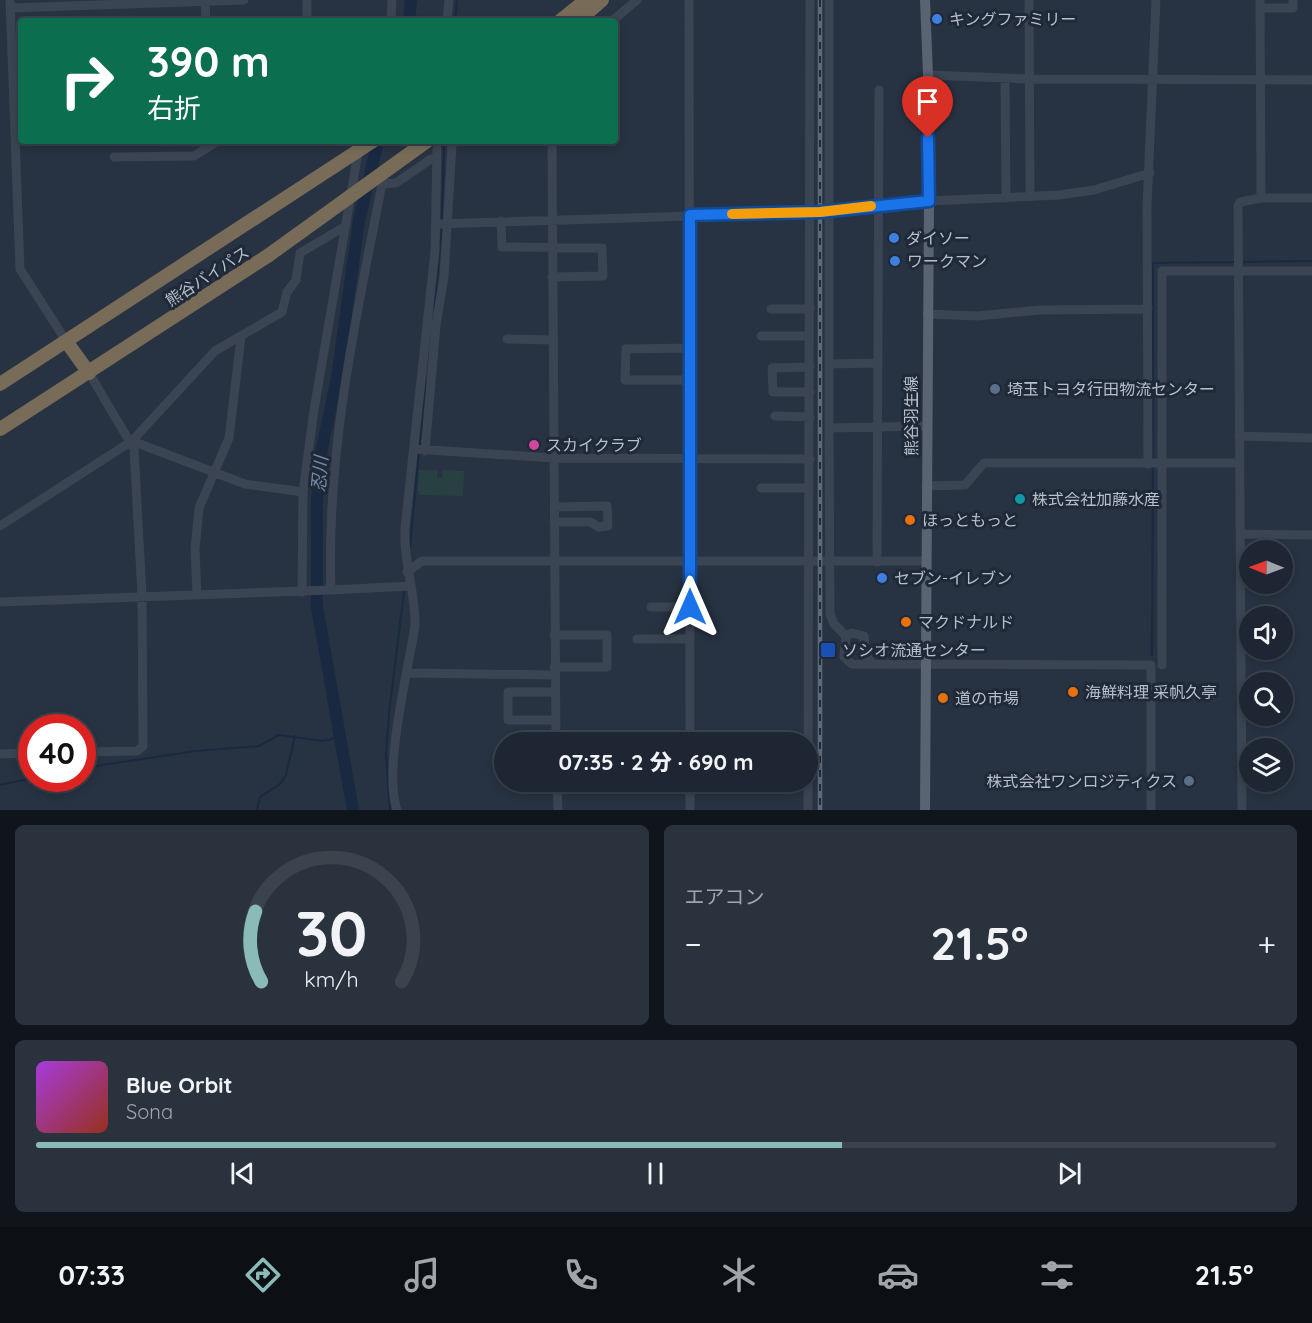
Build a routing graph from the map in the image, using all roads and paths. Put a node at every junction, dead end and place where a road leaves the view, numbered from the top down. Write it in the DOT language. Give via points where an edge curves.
graph roads {
  1 [pos="241,0"];
  2 [pos="307,0"];
  3 [pos="392,0"];
  4 [pos="449,0"];
  5 [pos="586,0"];
  6 [pos="602,0"];
  7 [pos="637,0"];
  8 [pos="689,0"];
  9 [pos="810,0"];
  10 [pos="829,0"];
  11 [pos="922,0"];
  12 [pos="1029,0"];
  13 [pos="1156,0"];
  14 [pos="1293,0"];
  15 [pos="205,1"];
  16 [pos="10,4"];
  17 [pos="1260,4"];
  18 [pos="206,18"];
  19 [pos="307,18"];
  20 [pos="392,18"];
  21 [pos="447,18"];
  22 [pos="564,18"];
  23 [pos="581,18"];
  24 [pos="616,18"];
  25 [pos="928,75"];
  26 [pos="1005,78"];
  27 [pos="1153,78"];
  28 [pos="1028,79"];
  29 [pos="1260,80"];
  30 [pos="1312,80"];
  31 [pos="879,90"];
  32 [pos="211,144"];
  33 [pos="359,144"];
  34 [pos="368,144"];
  35 [pos="552,144"];
  36 [pos="432,145"];
  37 [pos="452,146"];
  38 [pos="114,157"];
  39 [pos="437,160"];
  40 [pos="1149,173"];
  41 [pos="1030,196"];
  42 [pos="1006,198"];
  43 [pos="1260,198"];
  44 [pos="1312,198"];
  45 [pos="929,201"];
  46 [pos="877,206"];
  47 [pos="829,211"];
  48 [pos="809,212"];
  49 [pos="690,215"];
  50 [pos="552,219"];
  51 [pos="501,221"];
  52 [pos="441,224"];
  53 [pos="344,227"];
  54 [pos="552,248"];
  55 [pos="1312,271"];
  56 [pos="1238,272"];
  57 [pos="552,277"];
  58 [pos="771,309"];
  59 [pos="810,309"];
  60 [pos="1148,309"];
  61 [pos="927,314"];
  62 [pos="762,336"];
  63 [pos="810,336"];
  64 [pos="241,338"];
  65 [pos="507,339"];
  66 [pos="553,340"];
  67 [pos="66,341"];
  68 [pos="689,348"];
  69 [pos="877,363"];
  70 [pos="829,364"];
  71 [pos="810,367"];
  72 [pos="89,373"];
  73 [pos="689,380"];
  74 [pos="0,384"];
  75 [pos="810,392"];
  76 [pos="775,416"];
  77 [pos="810,417"];
  78 [pos="926,426"];
  79 [pos="878,427"];
  80 [pos="829,428"];
  81 [pos="0,429"];
  82 [pos="1239,436"];
  83 [pos="1312,438"];
  84 [pos="132,441"];
  85 [pos="419,450"];
  86 [pos="554,458"];
  87 [pos="688,458"];
  88 [pos="810,459"];
  89 [pos="1239,463"];
  90 [pos="1148,464"];
  91 [pos="1161,464"];
  92 [pos="215,473"];
  93 [pos="926,486"];
  94 [pos="761,488"];
  95 [pos="809,488"];
  96 [pos="303,492"];
  97 [pos="554,507"];
  98 [pos="554,522"];
  99 [pos="0,526"];
  100 [pos="1240,534"];
  101 [pos="1312,535"];
  102 [pos="829,560"];
  103 [pos="554,561"];
  104 [pos="809,561"];
  105 [pos="925,561"];
  106 [pos="690,562"];
  107 [pos="877,562"];
  108 [pos="407,572"];
  109 [pos="410,586"];
  110 [pos="331,590"];
  111 [pos="302,592"];
  112 [pos="142,595"];
  113 [pos="197,595"];
  114 [pos="0,602"];
  115 [pos="651,607"];
  116 [pos="690,607"];
  117 [pos="554,635"];
  118 [pos="846,636"];
  119 [pos="637,639"];
  120 [pos="690,639"];
  121 [pos="873,664"];
  122 [pos="924,664"];
  123 [pos="1162,665"];
  124 [pos="554,671"];
  125 [pos="408,673"];
  126 [pos="555,692"];
  127 [pos="555,720"];
  128 [pos="556,732"];
  129 [pos="690,732"];
  130 [pos="96,752"];
  131 [pos="18,753"];
  132 [pos="0,754"];
  133 [pos="557,792"];
  134 [pos="690,792"];
  135 [pos="397,810"];
  136 [pos="558,810"];
  137 [pos="690,810"];
  138 [pos="808,810"];
  139 [pos="925,810"];
  140 [pos="1151,810"];
  141 [pos="1242,810"];
  1 -- 15 [label="street"];
  2 -- 19 [label="street"];
  3 -- 20 [label="street"];
  4 -- 21 [label="street"];
  5 -- 22 [label="highway"];
  6 -- 23 [label="highway"];
  7 -- 24 [label="street"];
  8 -- 49 [label="street"];
  9 -- 48 [label="street"];
  10 -- 47 [label="street"];
  11 -- 25 [label="main road, 熊谷羽生線"];
  12 -- 28 [label="street"];
  13 -- 27 [label="street"];
  14 -- 17 [label="street" via="1293,8"];
  15 -- 16 [label="street"];
  15 -- 18 [label="street"];
  16 -- 67 [label="street" via="20,269"];
  17 -- 29 [label="street"];
  25 -- 26 [label="street"];
  25 -- 45 [label="main road, 熊谷羽生線"];
  26 -- 28 [label="street"];
  26 -- 42 [label="street"];
  27 -- 28 [label="street"];
  27 -- 29 [label="street"];
  27 -- 40 [label="street"];
  28 -- 41 [label="street"];
  29 -- 30 [label="street"];
  29 -- 43 [label="street"];
  31 -- 46 [label="street"];
  32 -- 38 [label="street" via="194,156"];
  33 -- 53 [label="street"];
  34 -- 67 [label="highway, 熊谷バイパス"];
  35 -- 50 [label="street"];
  36 -- 39 [label="street"];
  36 -- 72 [label="highway, 熊谷バイパス" via="387,171"];
  37 -- 52 [label="street"];
  39 -- 52 [label="street"];
  39 -- 110 [label="street" via="431,159 396,183 382,184 357,311 333,476"];
  40 -- 41 [label="street" via="1094,190"];
  40 -- 60 [label="street"];
  41 -- 42 [label="street"];
  42 -- 45 [label="street"];
  43 -- 44 [label="street"];
  43 -- 56 [label="street" via="1240,202 1238,206"];
  45 -- 46 [label="street"];
  45 -- 61 [label="main road, 熊谷羽生線"];
  46 -- 47 [label="street"];
  46 -- 69 [label="street"];
  47 -- 48 [label="street"];
  47 -- 70 [label="street"];
  48 -- 49 [label="street"];
  48 -- 59 [label="street"];
  49 -- 50 [label="street"];
  49 -- 68 [label="street"];
  50 -- 51 [label="street"];
  50 -- 54 [label="street"];
  51 -- 52 [label="street"];
  51 -- 54 [label="street" via="501,248"];
  52 -- 85 [label="street" via="435,251"];
  53 -- 64 [label="street" via="300,253 296,280 287,292 282,312"];
  53 -- 96 [label="street"];
  54 -- 57 [label="street"];
  54 -- 57 [label="street" via="602,248 603,276"];
  55 -- 56 [label="street"];
  56 -- 82 [label="street"];
  56 -- 91 [label="street" via="1162,271"];
  57 -- 66 [label="street"];
  58 -- 59 [label="street"];
  59 -- 63 [label="street"];
  60 -- 61 [label="street" via="1039,310 978,316"];
  60 -- 90 [label="street"];
  61 -- 78 [label="main road, 熊谷羽生線"];
  62 -- 63 [label="street"];
  63 -- 71 [label="street"];
  64 -- 84 [label="street" via="215,351"];
  64 -- 92 [label="street" via="229,438"];
  65 -- 66 [label="street"];
  66 -- 86 [label="street"];
  67 -- 72 [label="highway"];
  67 -- 74 [label="highway, 熊谷バイパス"];
  68 -- 73 [label="street"];
  68 -- 73 [label="street" via="626,349 625,380"];
  69 -- 70 [label="street"];
  69 -- 79 [label="street"];
  70 -- 80 [label="street"];
  71 -- 75 [label="street"];
  71 -- 75 [label="street" via="772,368 773,392"];
  72 -- 81 [label="highway, 熊谷バイパス"];
  72 -- 84 [label="street"];
  73 -- 87 [label="street"];
  75 -- 77 [label="street"];
  76 -- 77 [label="street"];
  77 -- 88 [label="street"];
  78 -- 79 [label="street"];
  78 -- 93 [label="main road, 熊谷羽生線"];
  79 -- 80 [label="street"];
  79 -- 107 [label="street"];
  80 -- 102 [label="street"];
  82 -- 83 [label="street"];
  82 -- 89 [label="street"];
  84 -- 92 [label="street"];
  84 -- 99 [label="street"];
  84 -- 112 [label="street"];
  85 -- 86 [label="street"];
  85 -- 108 [label="street" via="405,528"];
  86 -- 87 [label="street"];
  86 -- 97 [label="street"];
  87 -- 88 [label="street"];
  87 -- 106 [label="street"];
  88 -- 95 [label="street"];
  89 -- 91 [label="street"];
  89 -- 100 [label="street"];
  90 -- 91 [label="street"];
  90 -- 93 [label="street" via="984,463 964,485"];
  91 -- 123 [label="street"];
  92 -- 96 [label="street" via="245,484"];
  92 -- 113 [label="street" via="199,508 195,549"];
  93 -- 105 [label="main road, 熊谷羽生線"];
  94 -- 95 [label="street"];
  95 -- 104 [label="street"];
  96 -- 111 [label="street"];
  97 -- 98 [label="street"];
  97 -- 98 [label="street" via="607,506 608,526"];
  98 -- 103 [label="street"];
  100 -- 101 [label="street"];
  100 -- 141 [label="street"];
  102 -- 104 [label="street"];
  102 -- 107 [label="street"];
  102 -- 118 [label="street" via="830,614"];
  103 -- 106 [label="street"];
  103 -- 108 [label="street" via="422,561"];
  103 -- 117 [label="street"];
  104 -- 106 [label="street"];
  104 -- 138 [label="street"];
  105 -- 107 [label="street"];
  105 -- 122 [label="main road, 熊谷羽生線"];
  106 -- 116 [label="street"];
  108 -- 109 [label="street"];
  109 -- 110 [label="street"];
  109 -- 125 [label="street" via="416,607"];
  110 -- 111 [label="street"];
  111 -- 113 [label="street"];
  112 -- 113 [label="street"];
  112 -- 114 [label="street"];
  112 -- 130 [label="street" via="143,746 137,751"];
  115 -- 116 [label="street"];
  116 -- 120 [label="street"];
  117 -- 124 [label="street"];
  117 -- 124 [label="street" via="607,635 607,667"];
  118 -- 121 [label="street" via="864,636 866,656"];
  118 -- 121 [label="street" via="846,662"];
  119 -- 120 [label="street"];
  120 -- 129 [label="street"];
  121 -- 122 [label="street"];
  122 -- 139 [label="main road, 熊谷羽生線"];
  122 -- 140 [label="street" via="1151,665"];
  124 -- 125 [label="street"];
  124 -- 126 [label="street"];
  125 -- 135 [label="street" via="393,763"];
  126 -- 127 [label="street"];
  126 -- 127 [label="street" via="508,692 508,720"];
  127 -- 128 [label="street"];
  131 -- 132 [label="street"];
  133 -- 136 [label="street"];
  134 -- 137 [label="street"];
}
